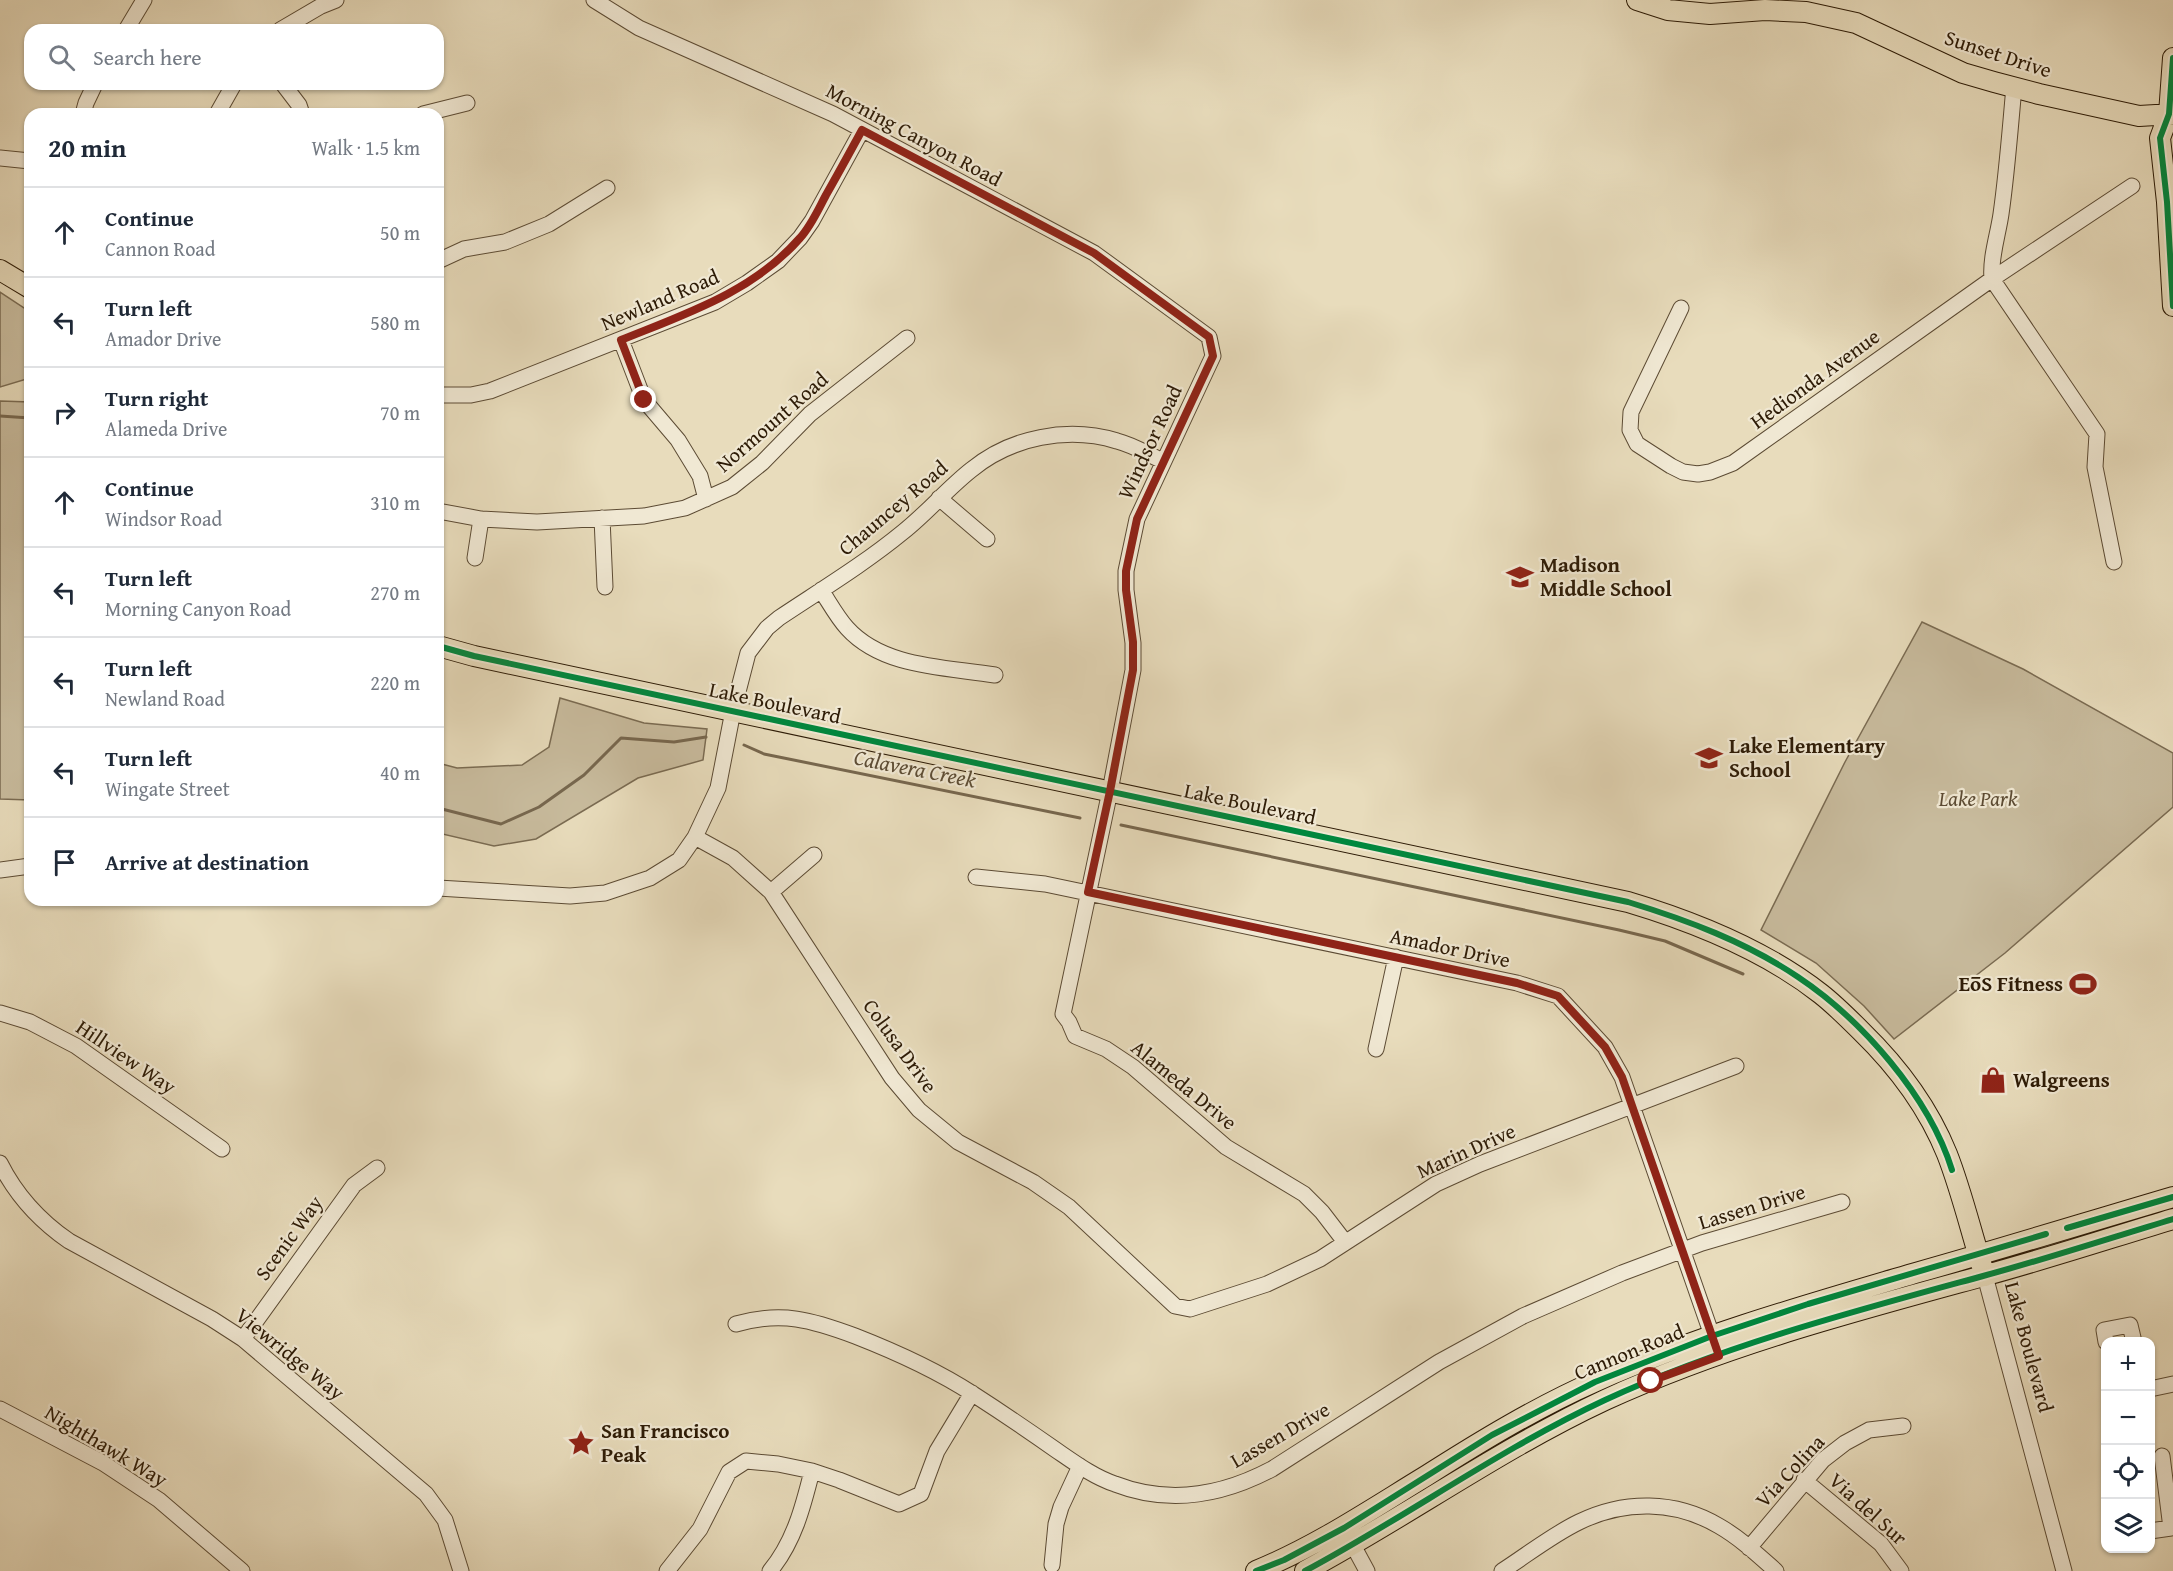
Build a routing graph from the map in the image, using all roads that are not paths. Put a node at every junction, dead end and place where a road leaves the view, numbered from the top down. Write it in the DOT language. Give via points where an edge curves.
graph roads {
  1 [pos="144,0"];
  2 [pos="336,0"];
  3 [pos="594,0"];
  4 [pos="1636,0"];
  5 [pos="130,24"];
  6 [pos="290,24"];
  7 [pos="2173,58"];
  8 [pos="2014,87"];
  9 [pos="92,90"];
  10 [pos="231,90"];
  11 [pos="288,90"];
  12 [pos="467,103"];
  13 [pos="85,108"];
  14 [pos="220,108"];
  15 [pos="300,108"];
  16 [pos="444,109"];
  17 [pos="2172,116"];
  18 [pos="862,130"];
  19 [pos="0,158"];
  20 [pos="24,160"];
  21 [pos="2132,186"];
  22 [pos="607,188"];
  23 [pos="444,258"];
  24 [pos="0,270"];
  25 [pos="1992,279"];
  26 [pos="24,284"];
  27 [pos="2173,306"];
  28 [pos="1681,308"];
  29 [pos="1201,330"];
  30 [pos="907,338"];
  31 [pos="621,340"];
  32 [pos="444,395"];
  33 [pos="1163,461"];
  34 [pos="939,498"];
  35 [pos="706,499"];
  36 [pos="444,512"];
  37 [pos="602,518"];
  38 [pos="482,519"];
  39 [pos="987,539"];
  40 [pos="475,558"];
  41 [pos="2114,562"];
  42 [pos="604,587"];
  43 [pos="821,590"];
  44 [pos="444,648"];
  45 [pos="995,675"];
  46 [pos="733,711"];
  47 [pos="1110,791"];
  48 [pos="695,837"];
  49 [pos="814,855"];
  50 [pos="24,867"];
  51 [pos="0,870"];
  52 [pos="976,877"];
  53 [pos="444,888"];
  54 [pos="771,892"];
  55 [pos="1088,892"];
  56 [pos="1396,957"];
  57 [pos="0,1012"];
  58 [pos="1376,1049"];
  59 [pos="1736,1066"];
  60 [pos="1631,1106"];
  61 [pos="222,1149"];
  62 [pos="0,1163"];
  63 [pos="377,1168"];
  64 [pos="2173,1197"];
  65 [pos="1842,1202"];
  66 [pos="2173,1219"];
  67 [pos="1345,1242"];
  68 [pos="1681,1252"];
  69 [pos="1978,1255"];
  70 [pos="1985,1276"];
  71 [pos="1190,1309"];
  72 [pos="736,1324"];
  73 [pos="1712,1336"];
  74 [pos="2105,1337"];
  75 [pos="2133,1337"];
  76 [pos="243,1339"];
  77 [pos="1719,1356"];
  78 [pos="2173,1384"];
  79 [pos="2155,1388"];
  80 [pos="972,1393"];
  81 [pos="0,1409"];
  82 [pos="1903,1426"];
  83 [pos="2162,1456"];
  84 [pos="1080,1466"];
  85 [pos="812,1471"];
  86 [pos="1804,1480"];
  87 [pos="2155,1530"];
  88 [pos="1348,1537"];
  89 [pos="1749,1548"];
  90 [pos="1052,1564"];
  91 [pos="242,1571"];
  92 [pos="461,1571"];
  93 [pos="667,1571"];
  94 [pos="770,1571"];
  95 [pos="1256,1571"];
  96 [pos="1305,1571"];
  97 [pos="1367,1571"];
  98 [pos="1502,1571"];
  99 [pos="1776,1571"];
  100 [pos="1901,1571"];
  101 [pos="2064,1571"];
  1 -- 5 [label="street"];
  2 -- 6 [label="street"];
  3 -- 18 [label="street, Morning Canyon Road" via="639,28"];
  4 -- 8 [label="main road, Sunset Drive" via="1668,10 1710,14 1806,12 1856,23 1963,73"];
  7 -- 17 [label="main road"];
  8 -- 17 [label="main road, Sunset Drive" via="2139,116"];
  8 -- 25 [label="street"];
  9 -- 13 [label="street"];
  10 -- 14 [label="street"];
  11 -- 15 [label="street"];
  12 -- 16 [label="street"];
  17 -- 27 [label="main road" via="2160,138"];
  18 -- 29 [label="street, Morning Canyon Road" via="1094,253"];
  18 -- 31 [label="street, Newland Road" via="812,221 777,261 715,302"];
  19 -- 20 [label="street"];
  21 -- 25 [label="street, Hedionda Avenue"];
  22 -- 23 [label="street" via="549,224 505,242 464,249"];
  24 -- 26 [label="main road"];
  25 -- 28 [label="street, Hedionda Avenue" via="1733,463 1698,474 1683,472 1663,461 1637,444 1630,430 1631,412"];
  25 -- 41 [label="street" via="2097,434 2095,467"];
  29 -- 33 [label="street, Windsor Road" via="1209,337 1213,356"];
  30 -- 35 [label="street, Normount Road" via="810,414 762,463 732,487"];
  31 -- 32 [label="street, Newland Road" via="490,391"];
  31 -- 35 [label="street" via="644,400 678,440 700,476"];
  33 -- 34 [label="street, Chauncey Road" via="1120,441 1092,434 1059,434 1016,443 992,455"];
  33 -- 47 [label="street, Windsor Road" via="1137,519 1126,571 1133,670"];
  34 -- 39 [label="street"];
  34 -- 43 [label="street, Chauncey Road" via="867,561"];
  35 -- 37 [label="street, Normount Road" via="685,508 644,516"];
  36 -- 38 [label="street, Normount Road"];
  37 -- 38 [label="street, Normount Road" via="537,522"];
  37 -- 42 [label="street"];
  38 -- 40 [label="street"];
  43 -- 45 [label="street" via="848,628 884,653 908,662"];
  43 -- 46 [label="street, Chauncey Road" via="767,628 748,653"];
  44 -- 46 [label="main road, Lake Boulevard"];
  46 -- 47 [label="main road, Lake Boulevard"];
  46 -- 48 [label="street, Chauncey Road" via="718,788"];
  47 -- 55 [label="street, Alameda Drive"];
  47 -- 69 [label="main road, Lake Boulevard" via="1628,902 1729,939 1797,976 1885,1054 1923,1108 1947,1153"];
  48 -- 53 [label="street, Chauncey Road" via="679,860 650,878 604,893 570,896"];
  48 -- 54 [label="street, Colusa Drive" via="733,858"];
  49 -- 54 [label="street"];
  50 -- 51 [label="street"];
  52 -- 55 [label="street, Amador Drive"];
  54 -- 71 [label="street, Colusa Drive" via="892,1078 919,1110 958,1142 1033,1182 1069,1207 1175,1306"];
  55 -- 56 [label="street, Amador Drive"];
  55 -- 67 [label="street, Alameda Drive" via="1063,1014 1075,1036 1106,1049 1133,1067 1226,1147 1304,1194"];
  56 -- 58 [label="street"];
  56 -- 60 [label="street, Amador Drive" via="1517,983 1558,996 1605,1047 1622,1077"];
  57 -- 61 [label="street, Hillview Way" via="30,1022 76,1046"];
  59 -- 60 [label="street, Marin Drive"];
  60 -- 67 [label="street, Marin Drive" via="1436,1184"];
  60 -- 68 [label="street, Amador Drive"];
  62 -- 76 [label="street, Viewridge Way" via="32,1210 61,1236"];
  63 -- 76 [label="street, Scenic Way" via="354,1185"];
  64 -- 69 [label="main road, Cannon Road"];
  65 -- 68 [label="street, Lassen Drive"];
  66 -- 70 [label="main road, Cannon Road"];
  67 -- 71 [label="street, Marin Drive" via="1320,1259 1267,1284"];
  68 -- 73 [label="street, Amador Drive"];
  68 -- 84 [label="street, Lassen Drive" via="1523,1316 1439,1362 1252,1480 1213,1493 1156,1495 1115,1484"];
  69 -- 70 [label="main road, Lake Boulevard"];
  69 -- 73 [label="main road, Cannon Road"];
  70 -- 77 [label="main road, Cannon Road" via="1814,1324"];
  70 -- 101 [label="street, Lake Boulevard"];
  72 -- 80 [label="street, Lassen Drive" via="756,1318 789,1317 819,1322 902,1354"];
  73 -- 77 [label="street, Amador Drive"];
  73 -- 88 [label="main road, Cannon Road" via="1594,1382 1502,1430"];
  74 -- 75 [label="street" via="2104,1330 2130,1325"];
  76 -- 92 [label="street, Viewridge Way" via="426,1494 445,1520"];
  77 -- 88 [label="main road, Cannon Road" via="1614,1396"];
  78 -- 79 [label="street"];
  80 -- 84 [label="street, Lassen Drive"];
  80 -- 85 [label="street" via="938,1451 921,1494 899,1504"];
  81 -- 91 [label="street, Nighthawk Way" via="103,1463 159,1500"];
  82 -- 86 [label="street, Via Colina" via="1869,1430 1845,1443"];
  83 -- 87 [label="street" via="2171,1528"];
  84 -- 90 [label="street" via="1056,1524"];
  85 -- 93 [label="street" via="746,1461 729,1472 700,1529"];
  85 -- 94 [label="street" via="801,1516 782,1557"];
  86 -- 89 [label="street, Via Colina"];
  86 -- 100 [label="street, Via del Sur" via="1881,1544"];
  88 -- 95 [label="main road, Cannon Road"];
  88 -- 96 [label="main road, Cannon Road"];
  88 -- 97 [label="street"];
  89 -- 98 [label="street" via="1719,1526 1685,1511 1648,1505 1612,1509 1578,1522"];
  89 -- 99 [label="street"];
}
